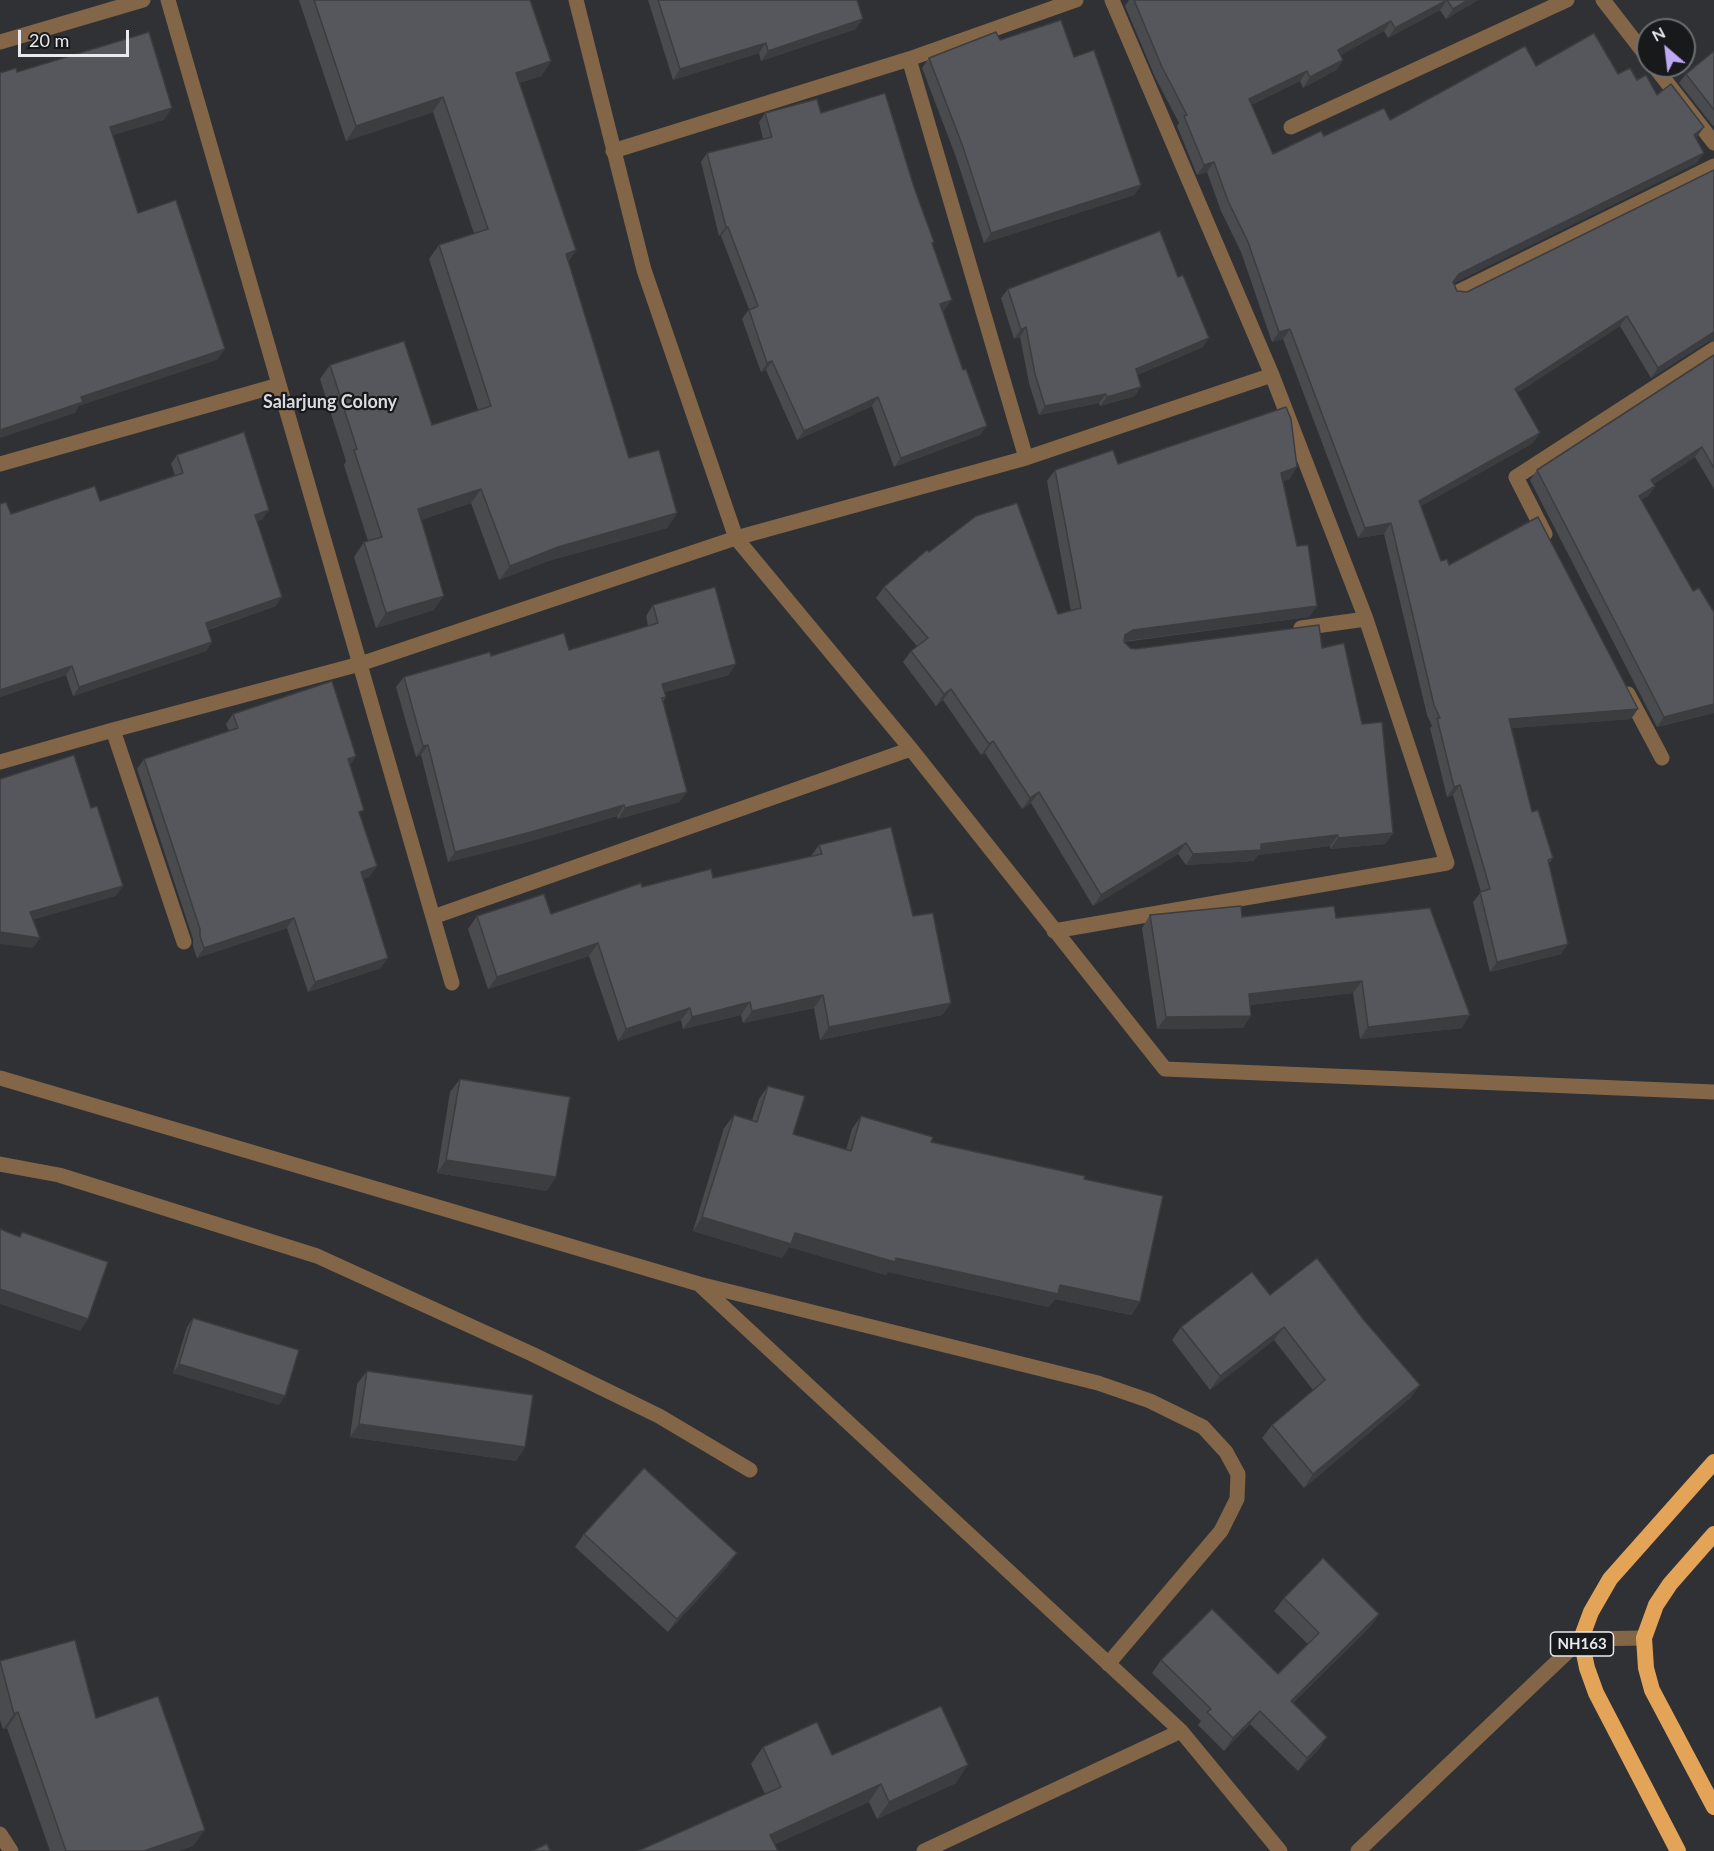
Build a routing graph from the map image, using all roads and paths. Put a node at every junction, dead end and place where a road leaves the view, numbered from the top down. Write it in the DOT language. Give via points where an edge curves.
graph roads {
  1 [pos="143,0"];
  2 [pos="168,0"];
  3 [pos="576,0"];
  4 [pos="1076,0"];
  5 [pos="1112,0"];
  6 [pos="1567,0"];
  7 [pos="1603,0"];
  8 [pos="0,42"];
  9 [pos="1636,43"];
  10 [pos="909,59"];
  11 [pos="1663,78"];
  12 [pos="1292,127"];
  13 [pos="1714,143"];
  14 [pos="613,150"];
  15 [pos="1714,166"];
  16 [pos="1456,293"];
  17 [pos="1714,349"];
  18 [pos="1272,375"];
  19 [pos="279,385"];
  20 [pos="1026,458"];
  21 [pos="0,464"];
  22 [pos="736,538"];
  23 [pos="1554,550"];
  24 [pos="1366,619"];
  25 [pos="1286,630"];
  26 [pos="360,664"];
  27 [pos="1624,685"];
  28 [pos="113,730"];
  29 [pos="911,749"];
  30 [pos="1662,758"];
  31 [pos="0,762"];
  32 [pos="433,917"];
  33 [pos="1054,931"];
  34 [pos="184,942"];
  35 [pos="452,983"];
  36 [pos="0,1078"];
  37 [pos="1714,1092"];
  38 [pos="0,1164"];
  39 [pos="699,1284"];
  40 [pos="1714,1462"];
  41 [pos="750,1470"];
  42 [pos="1714,1534"];
  43 [pos="1644,1638"];
  44 [pos="1581,1639"];
  45 [pos="1108,1664"];
  46 [pos="1181,1731"];
  47 [pos="1714,1807"];
  48 [pos="0,1834"];
  49 [pos="11,1851"];
  50 [pos="924,1851"];
  51 [pos="1280,1851"];
  52 [pos="1358,1851"];
  53 [pos="1678,1851"];
  1 -- 8 [label="street"];
  2 -- 19 [label="street"];
  3 -- 14 [label="street"];
  4 -- 10 [label="street"];
  5 -- 18 [label="street"];
  6 -- 12 [label="street"];
  7 -- 9 [label="street"];
  10 -- 14 [label="street"];
  10 -- 20 [label="street"];
  11 -- 13 [label="street"];
  14 -- 22 [label="street" via="644,270"];
  15 -- 16 [label="street"];
  17 -- 23 [label="street" via="1516,477"];
  18 -- 20 [label="street"];
  18 -- 24 [label="street"];
  19 -- 21 [label="street"];
  19 -- 26 [label="street"];
  20 -- 22 [label="street"];
  22 -- 26 [label="street"];
  22 -- 29 [label="street"];
  24 -- 25 [label="street"];
  24 -- 33 [label="street" via="1447,863"];
  26 -- 28 [label="street"];
  26 -- 32 [label="street"];
  27 -- 30 [label="street"];
  28 -- 31 [label="street"];
  28 -- 34 [label="street"];
  29 -- 32 [label="street"];
  29 -- 33 [label="street"];
  32 -- 35 [label="street"];
  33 -- 37 [label="street" via="1165,1069"];
  36 -- 39 [label="street"];
  38 -- 41 [label="street" via="59,1175 316,1256 659,1416"];
  39 -- 45 [label="street"];
  39 -- 45 [label="street" via="1098,1383 1150,1401 1203,1427 1226,1452 1238,1474 1237,1499 1221,1531"];
  40 -- 44 [label="highway, NH163" via="1610,1579"];
  42 -- 43 [label="highway" via="1670,1584 1656,1605"];
  43 -- 44 [label="street"];
  43 -- 47 [label="highway" via="1652,1690"];
  44 -- 52 [label="street"];
  44 -- 53 [label="highway, NH163" via="1596,1693"];
  45 -- 46 [label="street"];
  46 -- 50 [label="street"];
  46 -- 51 [label="street"];
  48 -- 49 [label="street"];
}
